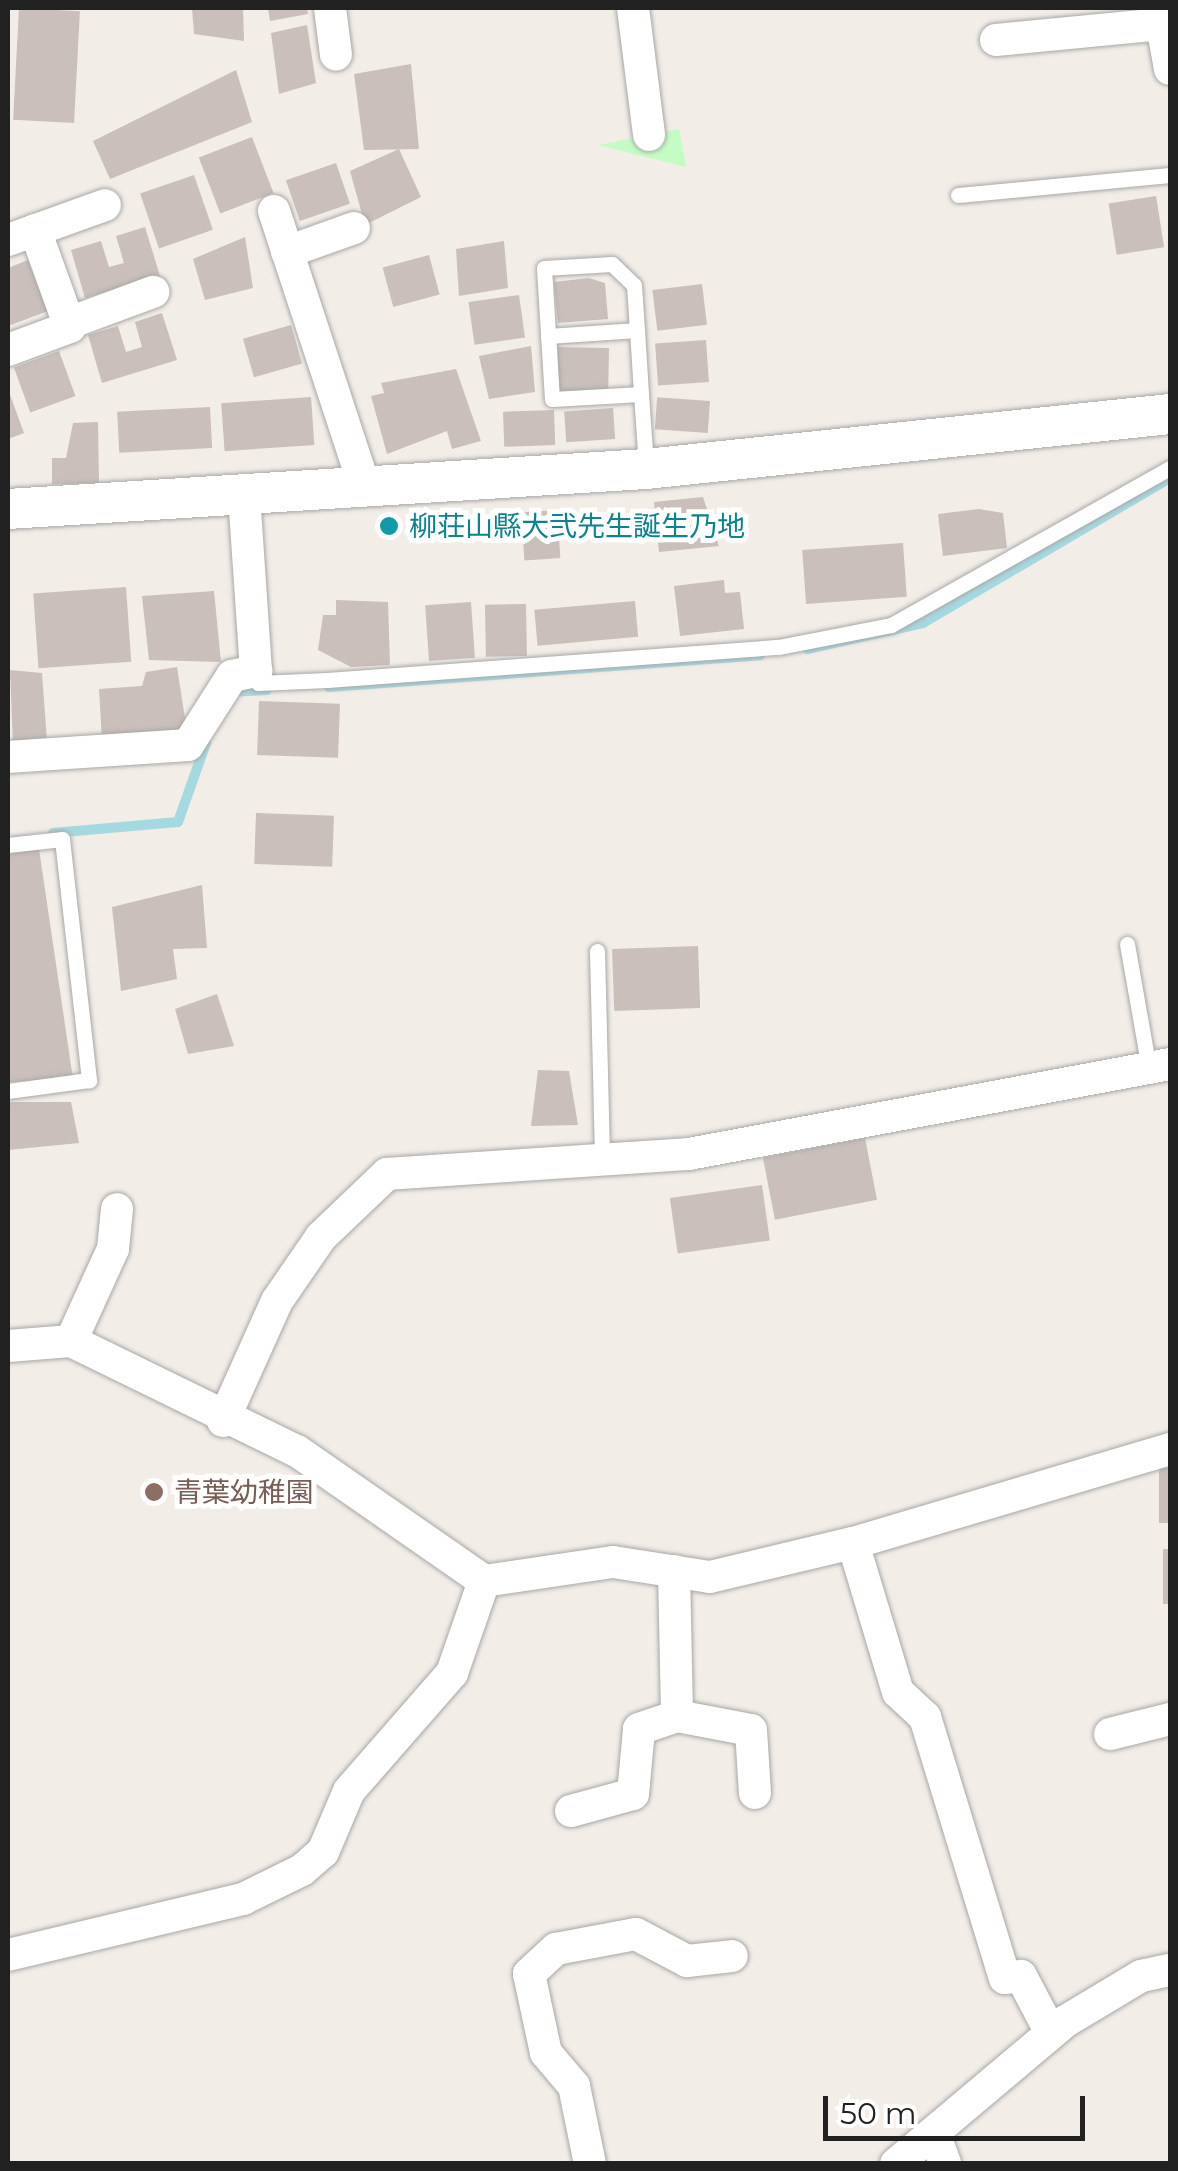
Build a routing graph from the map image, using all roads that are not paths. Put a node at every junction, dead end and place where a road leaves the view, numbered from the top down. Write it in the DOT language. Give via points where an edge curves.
graph roads {
  1 [pos="330,8"];
  2 [pos="632,8"];
  3 [pos="1161,16"];
  4 [pos="996,40"];
  5 [pos="336,55"];
  6 [pos="1170,69"];
  7 [pos="649,135"];
  8 [pos="1170,175"];
  9 [pos="958,195"];
  10 [pos="106,205"];
  11 [pos="274,211"];
  12 [pos="354,228"];
  13 [pos="21,235"];
  14 [pos="287,252"];
  15 [pos="152,292"];
  16 [pos="69,322"];
  17 [pos="637,330"];
  18 [pos="548,336"];
  19 [pos="8,350"];
  20 [pos="642,394"];
  21 [pos="1170,414"];
  22 [pos="1170,468"];
  23 [pos="646,469"];
  24 [pos="365,487"];
  25 [pos="244,494"];
  26 [pos="8,508"];
  27 [pos="256,671"];
  28 [pos="8,757"];
  29 [pos="8,845"];
  30 [pos="1128,944"];
  31 [pos="597,950"];
  32 [pos="1160,1067"];
  33 [pos="8,1091"];
  34 [pos="602,1160"];
  35 [pos="116,1208"];
  36 [pos="72,1341"];
  37 [pos="8,1346"];
  38 [pos="223,1421"];
  39 [pos="1170,1449"];
  40 [pos="853,1543"];
  41 [pos="674,1571"];
  42 [pos="484,1581"];
  43 [pos="677,1716"];
  44 [pos="1170,1719"];
  45 [pos="1110,1734"];
  46 [pos="755,1792"];
  47 [pos="571,1811"];
  48 [pos="8,1955"];
  49 [pos="732,1956"];
  50 [pos="1170,1970"];
  51 [pos="1051,2034"];
  52 [pos="940,2148"];
  53 [pos="590,2164"];
  54 [pos="896,2164"];
  1 -- 5 [label="street"];
  2 -- 7 [label="street"];
  3 -- 4 [label="street"];
  3 -- 6 [label="street"];
  8 -- 9 [label="lane"];
  10 -- 13 [label="street"];
  11 -- 14 [label="street"];
  12 -- 14 [label="street"];
  13 -- 16 [label="street"];
  14 -- 24 [label="street"];
  15 -- 16 [label="street"];
  16 -- 19 [label="street"];
  17 -- 18 [label="lane"];
  17 -- 18 [label="lane" via="634,285 612,264 544,268"];
  17 -- 20 [label="lane"];
  18 -- 20 [label="lane" via="552,399"];
  20 -- 23 [label="lane"];
  21 -- 23 [label="street"];
  22 -- 27 [label="lane" via="891,626 779,647 647,657 276,682 258,682"];
  23 -- 24 [label="street"];
  24 -- 25 [label="street"];
  25 -- 26 [label="street"];
  25 -- 27 [label="street"];
  27 -- 28 [label="street" via="232,676 188,746"];
  29 -- 33 [label="lane" via="62,839 89,1080"];
  30 -- 32 [label="lane"];
  31 -- 34 [label="lane"];
  32 -- 34 [label="street" via="689,1154"];
  34 -- 38 [label="street" via="387,1174 321,1237 278,1301"];
  35 -- 36 [label="street" via="113,1249"];
  36 -- 37 [label="street"];
  36 -- 38 [label="street"];
  38 -- 42 [label="street" via="296,1451"];
  39 -- 40 [label="street"];
  40 -- 41 [label="street" via="770,1568"];
  40 -- 51 [label="street" via="898,1692 925,1717 1005,1978 1020,1976"];
  41 -- 42 [label="street" via="613,1562"];
  41 -- 43 [label="street"];
  42 -- 48 [label="street" via="452,1673 348,1791 323,1852 302,1870 243,1899"];
  43 -- 46 [label="street" via="751,1730"];
  43 -- 47 [label="street" via="638,1730 633,1794"];
  44 -- 45 [label="street"];
  49 -- 53 [label="street" via="687,1961 636,1934 556,1949 529,1974 546,2053 574,2086"];
  50 -- 51 [label="street" via="1141,1976"];
  51 -- 52 [label="street"];
  52 -- 54 [label="street"];
}
